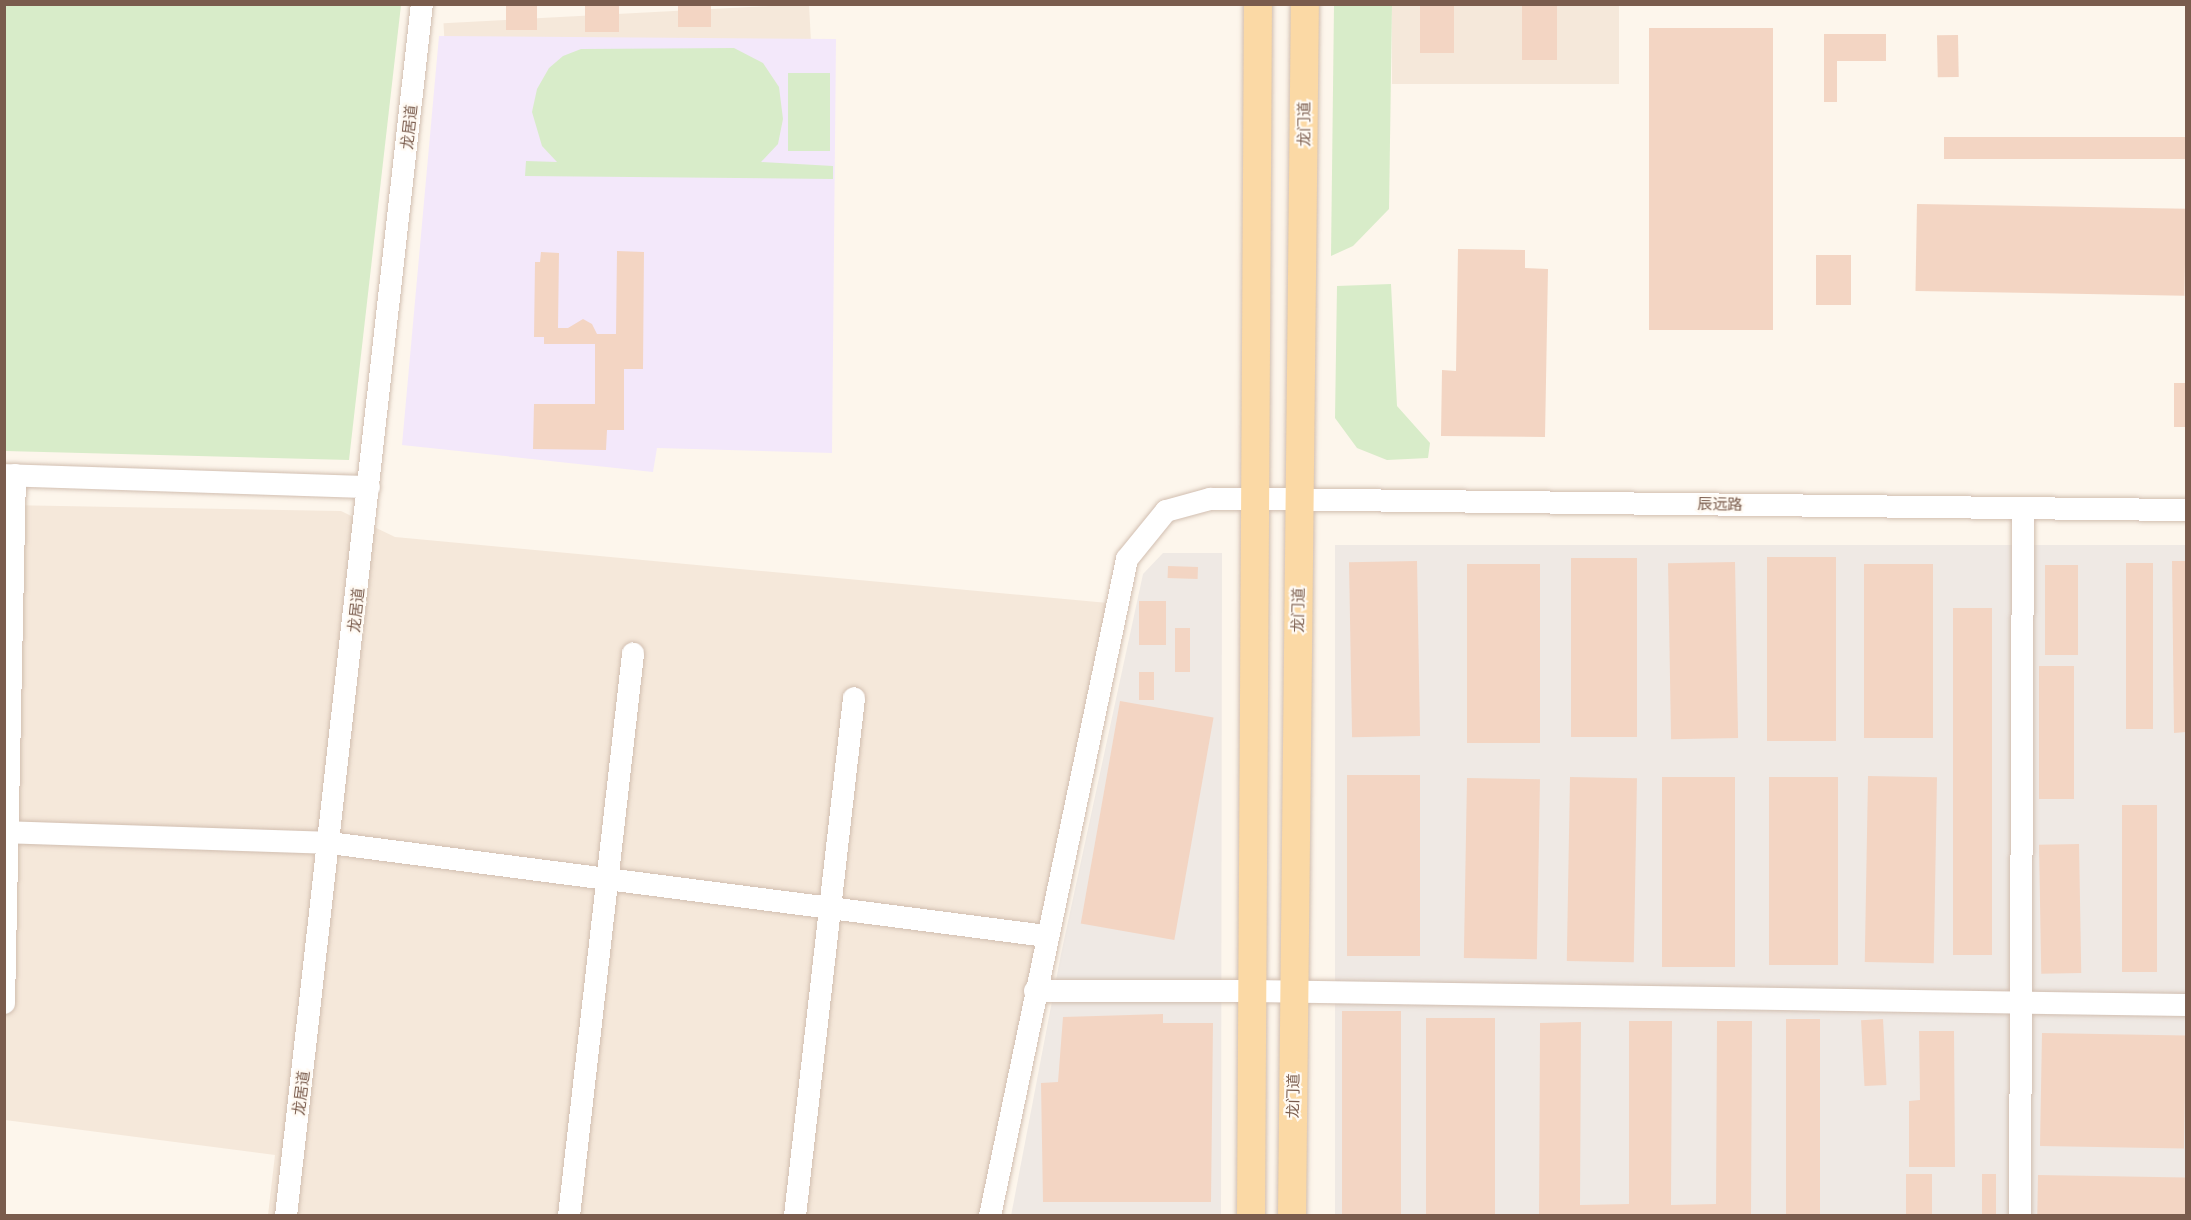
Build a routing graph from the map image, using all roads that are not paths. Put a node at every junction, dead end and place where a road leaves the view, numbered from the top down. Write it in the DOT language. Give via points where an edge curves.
graph roads {
  1 [pos="422,4"];
  2 [pos="1258,4"];
  3 [pos="1305,4"];
  4 [pos="10,475"];
  5 [pos="369,487"];
  6 [pos="1254,499"];
  7 [pos="1299,499"];
  8 [pos="2023,508"];
  9 [pos="2187,510"];
  10 [pos="633,654"];
  11 [pos="854,698"];
  12 [pos="5,832"];
  13 [pos="330,843"];
  14 [pos="606,879"];
  15 [pos="830,908"];
  16 [pos="1046,936"];
  17 [pos="1035,991"];
  18 [pos="1252,991"];
  19 [pos="1294,993"];
  20 [pos="4,1002"];
  21 [pos="2024,1003"];
  22 [pos="2187,1005"];
  23 [pos="286,1215"];
  24 [pos="569,1215"];
  25 [pos="795,1215"];
  26 [pos="990,1215"];
  27 [pos="1251,1215"];
  28 [pos="1292,1215"];
  29 [pos="2020,1215"];
  1 -- 5 [label="street, 龙居道"];
  2 -- 6 [label="main road"];
  3 -- 7 [label="main road, 龙门道"];
  4 -- 5 [label="street"];
  4 -- 12 [label="street"];
  5 -- 13 [label="street, 龙居道"];
  6 -- 7 [label="street, 辰远路"];
  6 -- 16 [label="street, 辰远路" via="1210,499 1166,511 1127,559"];
  6 -- 18 [label="main road"];
  7 -- 8 [label="street, 辰远路"];
  7 -- 19 [label="main road, 龙门道"];
  8 -- 9 [label="street, 辰远路"];
  8 -- 21 [label="street"];
  10 -- 14 [label="street"];
  11 -- 15 [label="street"];
  12 -- 13 [label="street"];
  12 -- 20 [label="street"];
  13 -- 14 [label="street"];
  13 -- 23 [label="street, 龙居道"];
  14 -- 15 [label="street"];
  14 -- 24 [label="street"];
  15 -- 16 [label="street"];
  15 -- 25 [label="street"];
  16 -- 17 [label="street, 辰远路"];
  17 -- 18 [label="street"];
  17 -- 26 [label="street, 辰远路"];
  18 -- 19 [label="street"];
  18 -- 27 [label="main road"];
  19 -- 21 [label="street"];
  19 -- 28 [label="main road, 龙门道"];
  21 -- 22 [label="street"];
  21 -- 29 [label="street"];
}
